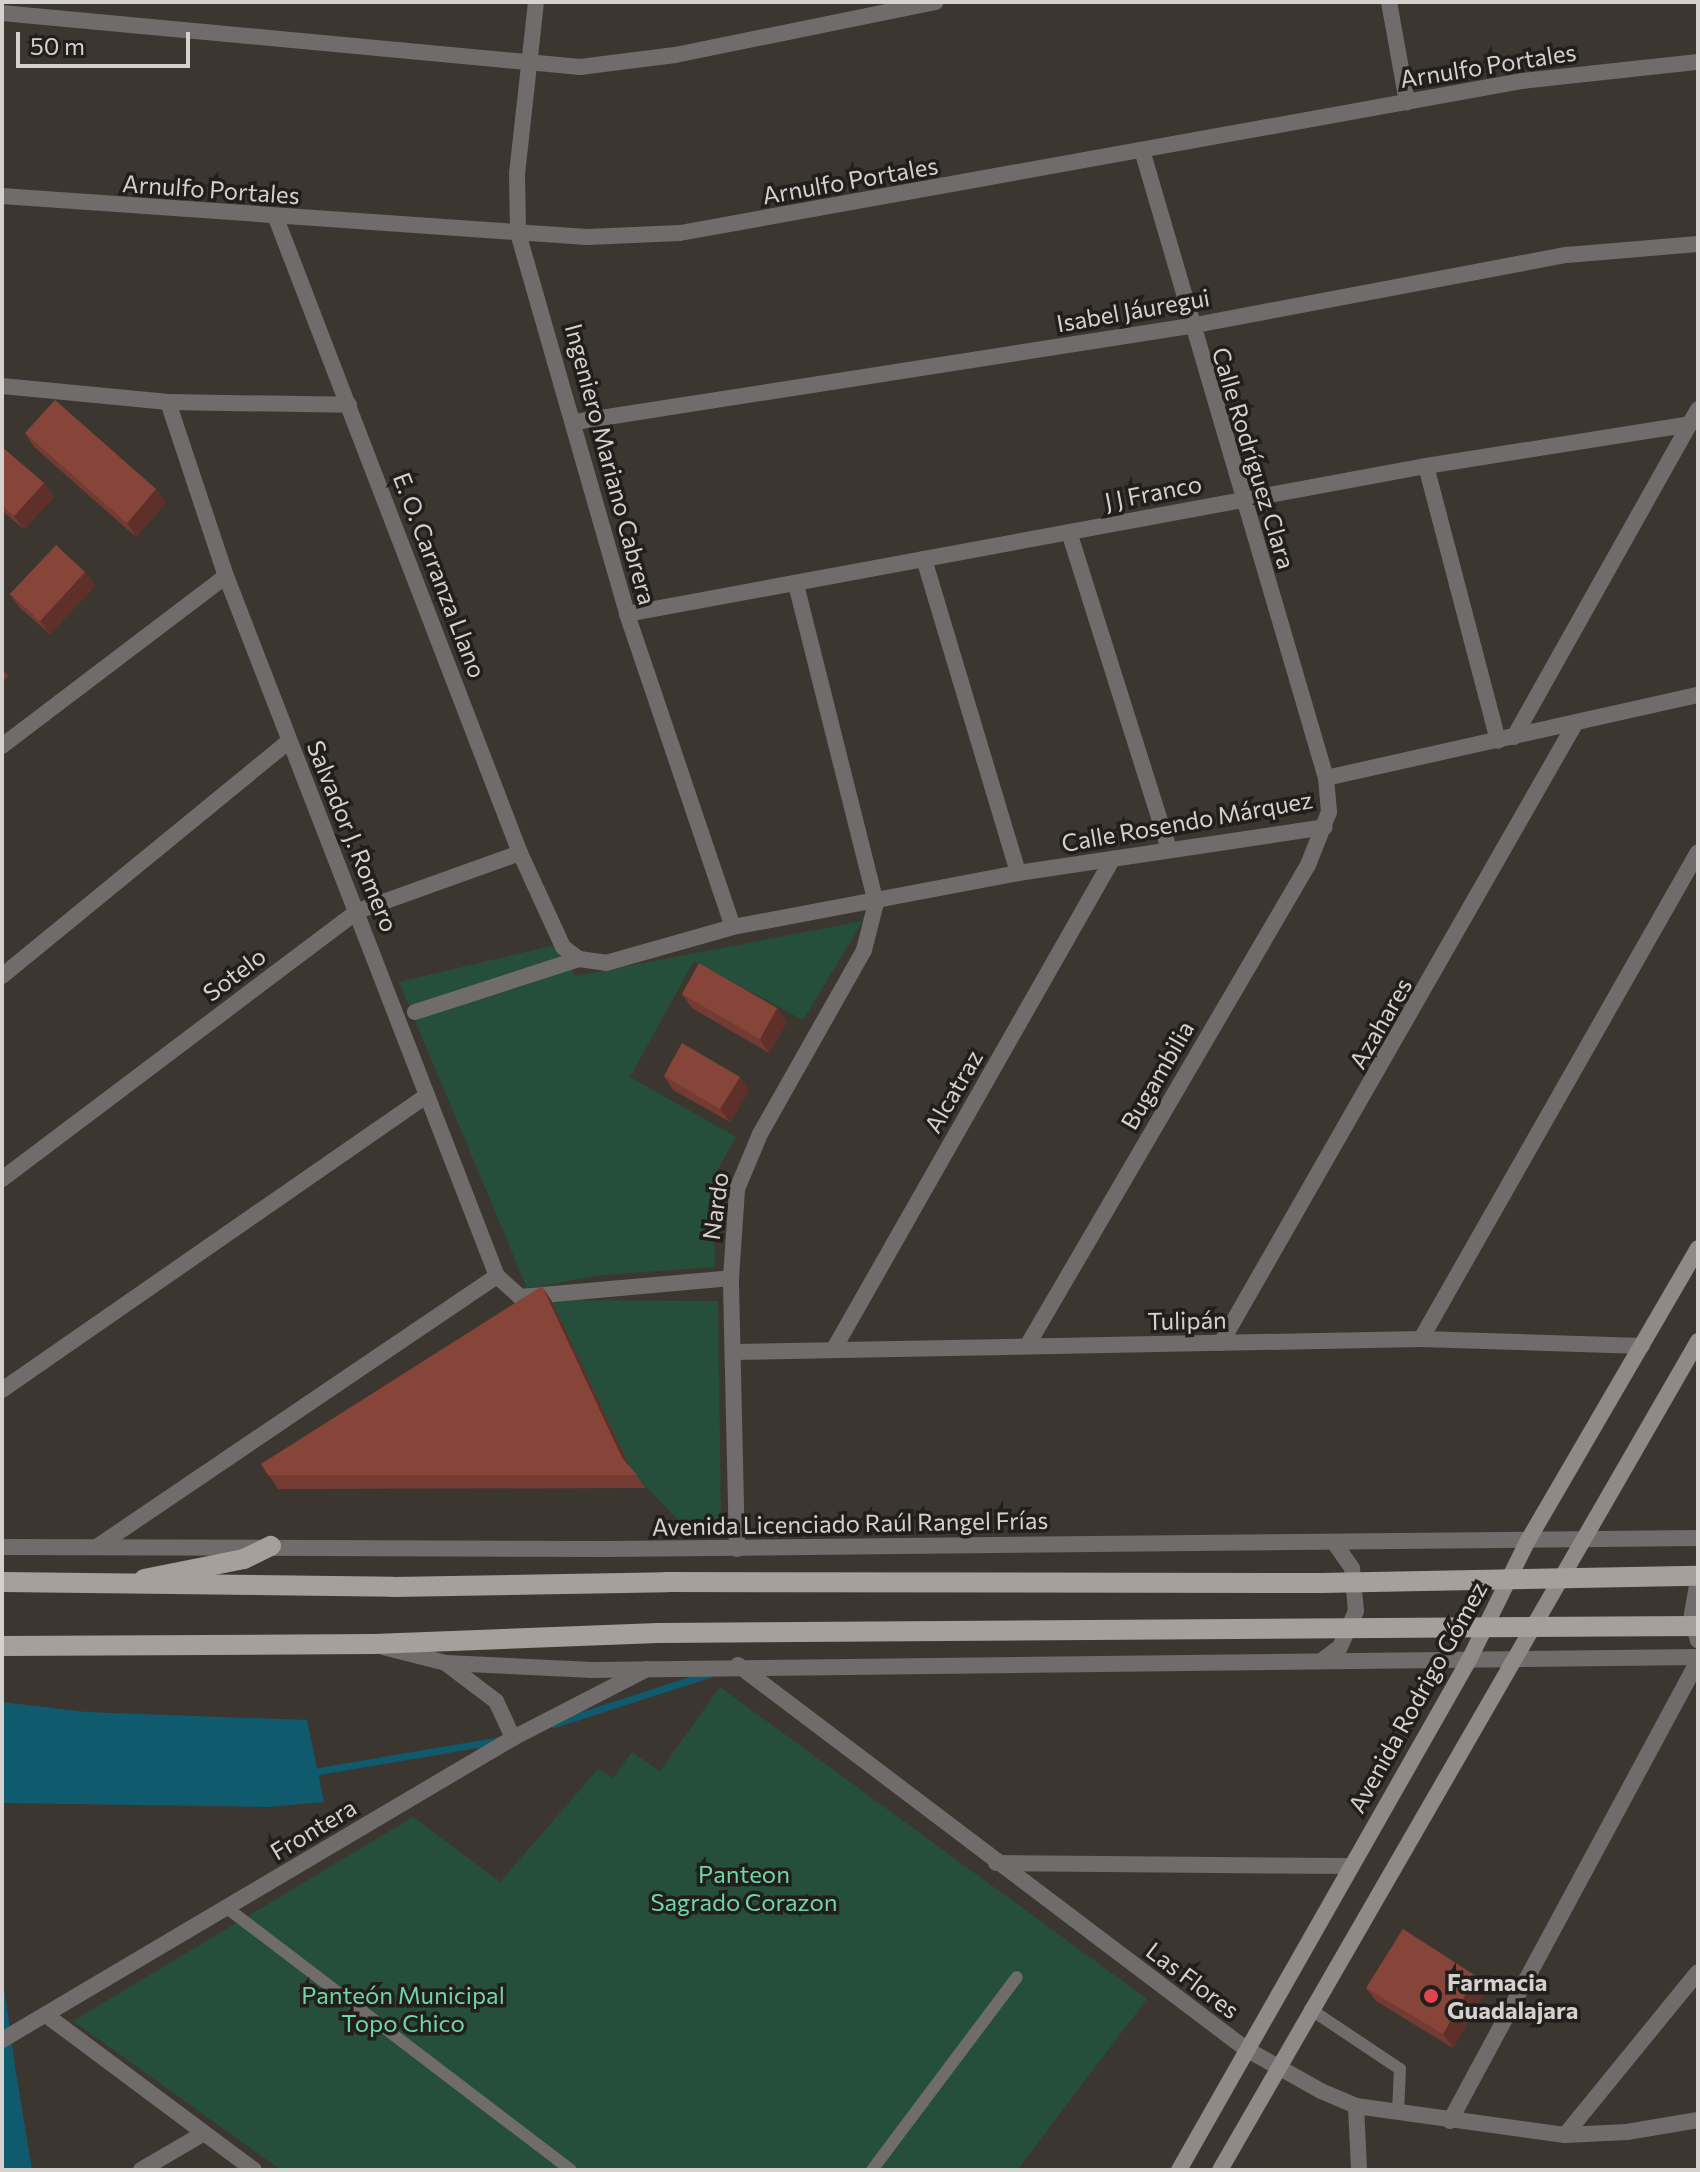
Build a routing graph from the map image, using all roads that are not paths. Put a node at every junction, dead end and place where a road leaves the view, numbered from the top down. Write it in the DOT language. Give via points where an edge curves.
graph roads {
  1 [pos="536,2"];
  2 [pos="936,2"];
  3 [pos="1389,2"];
  4 [pos="2,13"];
  5 [pos="1698,62"];
  6 [pos="530,63"];
  7 [pos="1407,102"];
  8 [pos="1142,150"];
  9 [pos="2,196"];
  10 [pos="276,218"];
  11 [pos="518,233"];
  12 [pos="1698,244"];
  13 [pos="1190,326"];
  14 [pos="2,386"];
  15 [pos="168,402"];
  16 [pos="349,405"];
  17 [pos="1694,416"];
  18 [pos="575,422"];
  19 [pos="1426,466"];
  20 [pos="1241,500"];
  21 [pos="1069,532"];
  22 [pos="924,559"];
  23 [pos="226,576"];
  24 [pos="796,584"];
  25 [pos="627,614"];
  26 [pos="1698,695"];
  27 [pos="1575,724"];
  28 [pos="1506,739"];
  29 [pos="289,741"];
  30 [pos="2,746"];
  31 [pos="1326,778"];
  32 [pos="1325,827"];
  33 [pos="1169,849"];
  34 [pos="1698,852"];
  35 [pos="520,853"];
  36 [pos="1113,858"];
  37 [pos="1018,873"];
  38 [pos="876,903"];
  39 [pos="358,911"];
  40 [pos="733,927"];
  41 [pos="579,959"];
  42 [pos="2,976"];
  43 [pos="415,1012"];
  44 [pos="426,1096"];
  45 [pos="2,1179"];
  46 [pos="1698,1248"];
  47 [pos="731,1278"];
  48 [pos="500,1280"];
  49 [pos="1421,1339"];
  50 [pos="1698,1341"];
  51 [pos="1221,1343"];
  52 [pos="1027,1346"];
  53 [pos="1642,1346"];
  54 [pos="835,1347"];
  55 [pos="733,1352"];
  56 [pos="2,1390"];
  57 [pos="1698,1538"];
  58 [pos="1334,1542"];
  59 [pos="1527,1542"];
  60 [pos="1580,1542"];
  61 [pos="98,1546"];
  62 [pos="271,1546"];
  63 [pos="2,1547"];
  64 [pos="737,1549"];
  65 [pos="1698,1578"];
  66 [pos="2,1582"];
  67 [pos="134,1584"];
  68 [pos="1698,1626"];
  69 [pos="1698,1640"];
  70 [pos="374,1644"];
  71 [pos="2,1646"];
  72 [pos="1324,1659"];
  73 [pos="1513,1659"];
  74 [pos="1698,1659"];
  75 [pos="1469,1660"];
  76 [pos="446,1663"];
  77 [pos="738,1665"];
  78 [pos="652,1666"];
  79 [pos="513,1738"];
  80 [pos="996,1863"];
  81 [pos="1350,1866"];
  82 [pos="227,1908"];
  83 [pos="1698,1972"];
  84 [pos="1017,1977"];
  85 [pos="1310,2009"];
  86 [pos="46,2015"];
  87 [pos="3,2039"];
  88 [pos="1246,2049"];
  89 [pos="1276,2068"];
  90 [pos="1356,2106"];
  91 [pos="1398,2112"];
  92 [pos="1698,2120"];
  93 [pos="1450,2121"];
  94 [pos="204,2133"];
  95 [pos="1565,2135"];
  96 [pos="141,2170"];
  97 [pos="254,2170"];
  98 [pos="571,2170"];
  99 [pos="872,2170"];
  100 [pos="1179,2170"];
  101 [pos="1220,2170"];
  102 [pos="1359,2170"];
  1 -- 6 [label="street, Ingeniero Mariano Cabrera"];
  2 -- 6 [label="street" via="622,63"];
  3 -- 7 [label="street"];
  4 -- 6 [label="street"];
  5 -- 7 [label="street, Arnulfo Portales" via="1522,81"];
  6 -- 11 [label="street, Ingeniero Mariano Cabrera" via="517,173"];
  7 -- 8 [label="street, Arnulfo Portales"];
  8 -- 11 [label="street, Arnulfo Portales" via="680,233"];
  8 -- 13 [label="street, Calle Rodríguez Clara"];
  9 -- 10 [label="street, Arnulfo Portales"];
  10 -- 11 [label="street, Arnulfo Portales"];
  10 -- 16 [label="street, E. O. Carranza Llano"];
  11 -- 18 [label="street, Ingeniero Mariano Cabrera"];
  12 -- 13 [label="street, Isabel Jáuregui" via="1567,255"];
  13 -- 18 [label="street, Isabel Jáuregui"];
  13 -- 20 [label="street, Calle Rodríguez Clara"];
  14 -- 15 [label="street"];
  15 -- 16 [label="street"];
  15 -- 23 [label="street, Salvador J. Romero"];
  16 -- 35 [label="street, E. O. Carranza Llano"];
  17 -- 19 [label="street, J J Franco"];
  17 -- 28 [label="street"];
  18 -- 25 [label="street, Ingeniero Mariano Cabrera"];
  19 -- 20 [label="street, J J Franco"];
  19 -- 28 [label="street"];
  20 -- 21 [label="street, J J Franco"];
  20 -- 31 [label="street, Calle Rodríguez Clara"];
  21 -- 22 [label="street, J J Franco"];
  21 -- 33 [label="street"];
  22 -- 24 [label="street, J J Franco"];
  22 -- 37 [label="street"];
  23 -- 29 [label="street, Salvador J. Romero"];
  23 -- 30 [label="street"];
  24 -- 25 [label="street, J J Franco"];
  24 -- 38 [label="street"];
  25 -- 40 [label="street, Ingeniero Mariano Cabrera"];
  26 -- 27 [label="street, Calle Rosendo Márquez"];
  27 -- 28 [label="street, Calle Rosendo Márquez"];
  27 -- 51 [label="street, Azahares"];
  28 -- 31 [label="street, Calle Rosendo Márquez"];
  29 -- 39 [label="street, Salvador J. Romero"];
  29 -- 42 [label="street"];
  31 -- 32 [label="street, Calle Rosendo Márquez" via="1330,801"];
  32 -- 33 [label="street, Calle Rosendo Márquez"];
  32 -- 52 [label="street, Bugambilia"];
  33 -- 36 [label="street, Calle Rosendo Márquez"];
  34 -- 49 [label="street"];
  35 -- 39 [label="street, Sotelo"];
  35 -- 41 [label="street, E. O. Carranza Llano" via="563,947"];
  36 -- 37 [label="street, Calle Rosendo Márquez"];
  36 -- 54 [label="street, Alcatraz"];
  37 -- 38 [label="street, Calle Rosendo Márquez"];
  38 -- 40 [label="street, Calle Rosendo Márquez"];
  38 -- 47 [label="street, Nardo" via="864,950 746,1161 737,1189"];
  39 -- 44 [label="street, Salvador J. Romero"];
  39 -- 45 [label="street, Sotelo"];
  40 -- 41 [label="street, Calle Rosendo Márquez" via="606,963"];
  41 -- 43 [label="street, Calle Rosendo Márquez"];
  44 -- 48 [label="street, Salvador J. Romero"];
  44 -- 56 [label="street"];
  46 -- 53 [label="main road, Avenida Rodrigo Gómez"];
  47 -- 48 [label="street" via="520,1297"];
  47 -- 55 [label="street, Nardo"];
  48 -- 61 [label="street"];
  49 -- 51 [label="street, Tulipán"];
  49 -- 53 [label="street, Tulipán"];
  50 -- 60 [label="main road"];
  51 -- 52 [label="street, Tulipán"];
  52 -- 54 [label="street, Tulipán"];
  53 -- 59 [label="main road, Avenida Rodrigo Gómez"];
  54 -- 55 [label="street, Tulipán"];
  55 -- 64 [label="street, Nardo"];
  57 -- 60 [label="street, Avenida Licenciado Raúl Rangel Frías"];
  58 -- 59 [label="street, Avenida Licenciado Raúl Rangel Frías"];
  58 -- 64 [label="street, Avenida Licenciado Raúl Rangel Frías"];
  58 -- 72 [label="street" via="1352,1568 1356,1611 1340,1647"];
  59 -- 60 [label="street, Avenida Licenciado Raúl Rangel Frías"];
  59 -- 75 [label="main road, Avenida Rodrigo Gómez"];
  60 -- 73 [label="main road"];
  61 -- 62 [label="street, Avenida Licenciado Raúl Rangel Frías"];
  61 -- 63 [label="street, Avenida Licenciado Raúl Rangel Frías"];
  62 -- 64 [label="street, Avenida Licenciado Raúl Rangel Frías"];
  62 -- 67 [label="main road" via="244,1559 176,1569"];
  65 -- 67 [label="main road, bridge"];
  65 -- 69 [label="street" via="1692,1601"];
  66 -- 67 [label="main road"];
  68 -- 70 [label="main road, bridge" via="658,1633"];
  70 -- 71 [label="main road"];
  70 -- 76 [label="street"];
  72 -- 75 [label="street"];
  72 -- 77 [label="street"];
  73 -- 74 [label="street"];
  73 -- 75 [label="street"];
  73 -- 85 [label="main road"];
  74 -- 93 [label="street"];
  75 -- 81 [label="main road, Avenida Rodrigo Gómez"];
  76 -- 78 [label="street" via="593,1670"];
  76 -- 79 [label="street" via="496,1701"];
  77 -- 78 [label="street"];
  77 -- 80 [label="street, Las Flores"];
  78 -- 79 [label="street, Frontera"];
  79 -- 82 [label="street, Frontera"];
  80 -- 81 [label="street"];
  80 -- 88 [label="street, Las Flores"];
  81 -- 88 [label="main road, Avenida Rodrigo Gómez"];
  82 -- 86 [label="street, Frontera"];
  82 -- 98 [label="lane"];
  83 -- 95 [label="street"];
  84 -- 99 [label="lane"];
  85 -- 89 [label="main road"];
  85 -- 91 [label="lane" via="1400,2069"];
  86 -- 87 [label="street, Frontera"];
  86 -- 94 [label="street"];
  88 -- 89 [label="street, Las Flores"];
  88 -- 100 [label="main road, Avenida Rodrigo Gómez"];
  89 -- 90 [label="street, Las Flores"];
  89 -- 101 [label="main road"];
  90 -- 91 [label="street, Las Flores"];
  90 -- 102 [label="street"];
  91 -- 93 [label="street, Las Flores"];
  92 -- 95 [label="street, Las Flores" via="1641,2131"];
  93 -- 95 [label="street, Las Flores"];
  94 -- 96 [label="street"];
  94 -- 97 [label="street"];
}
